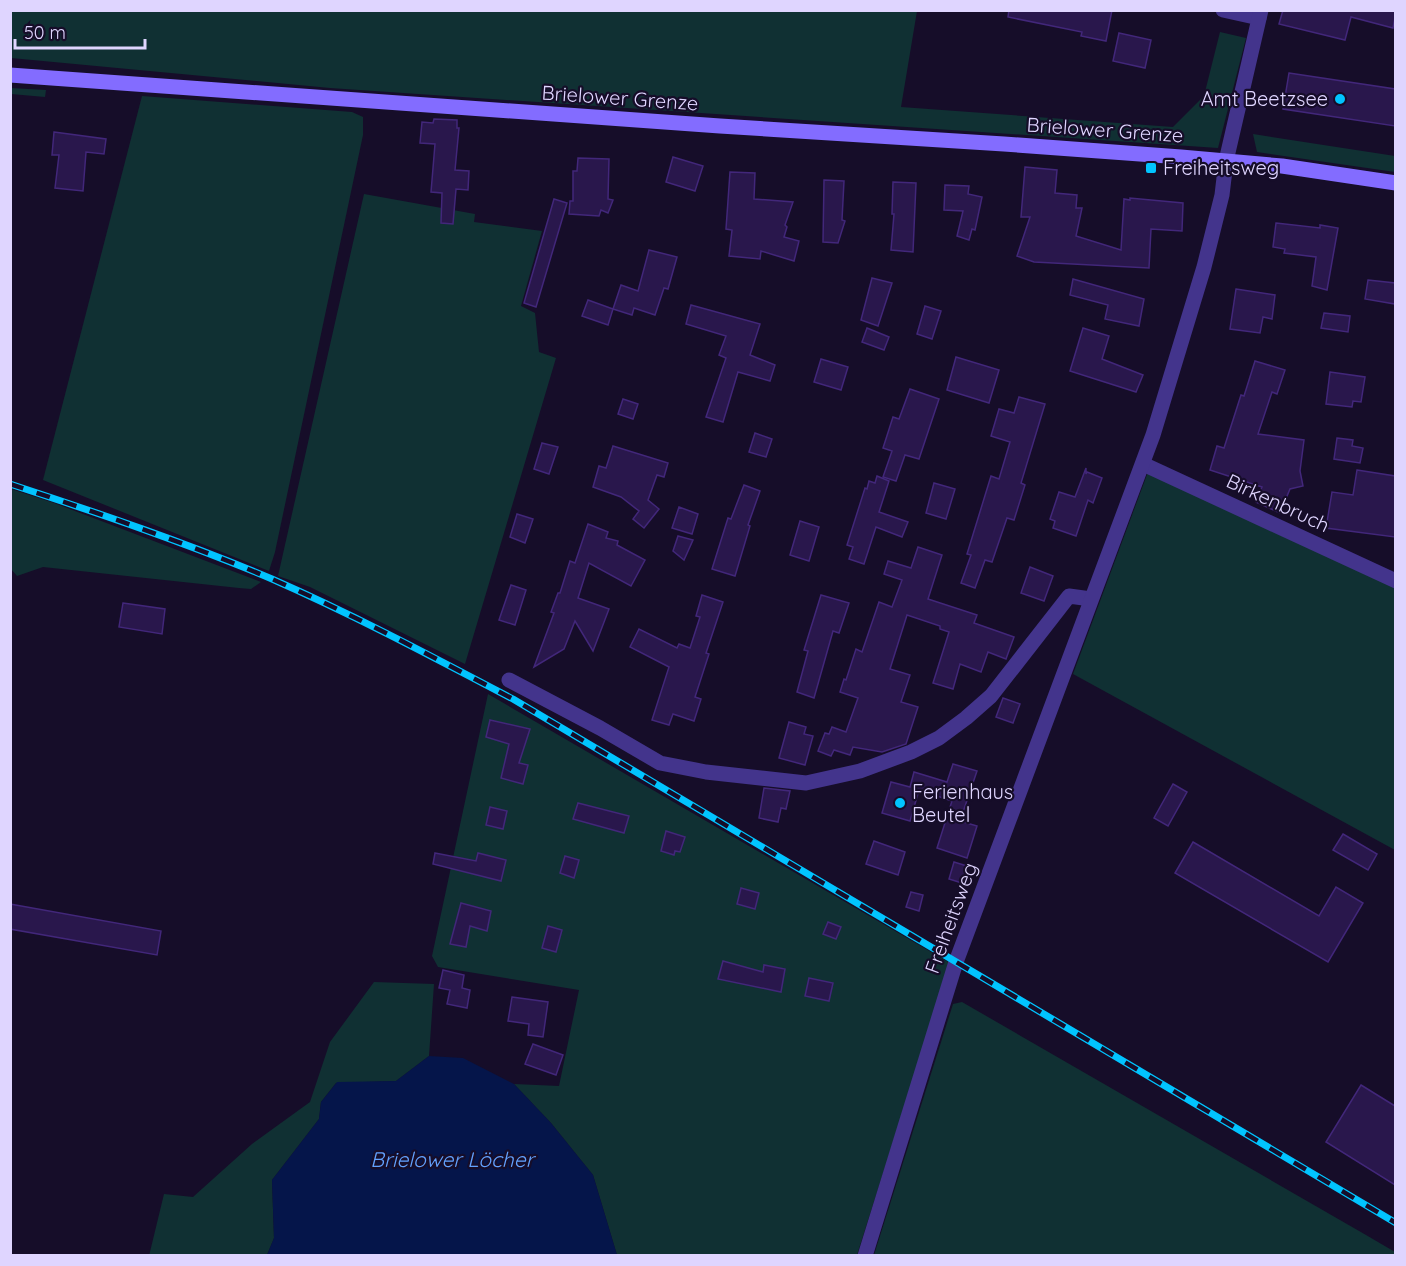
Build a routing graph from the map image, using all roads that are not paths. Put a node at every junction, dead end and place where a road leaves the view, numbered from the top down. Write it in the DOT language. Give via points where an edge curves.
graph roads {
  1 [pos="1223,10"];
  2 [pos="1260,14"];
  3 [pos="10,75"];
  4 [pos="1226,161"];
  5 [pos="1395,183"];
  6 [pos="1143,464"];
  7 [pos="1395,581"];
  8 [pos="1091,599"];
  9 [pos="509,680"];
  10 [pos="865,1256"];
  1 -- 2 [label="street"];
  2 -- 4 [label="street, Freiheitsweg"];
  3 -- 4 [label="main road, Brielower Grenze"];
  4 -- 5 [label="main road, Brielower Grenze"];
  4 -- 6 [label="street, Freiheitsweg" via="1204,267"];
  6 -- 7 [label="street, Birkenbruch"];
  6 -- 8 [label="street, Freiheitsweg"];
  8 -- 9 [label="street" via="1069,596 991,696 939,738 868,769 806,783 718,774 660,763"];
  8 -- 10 [label="street, Freiheitsweg" via="956,962"];
}
